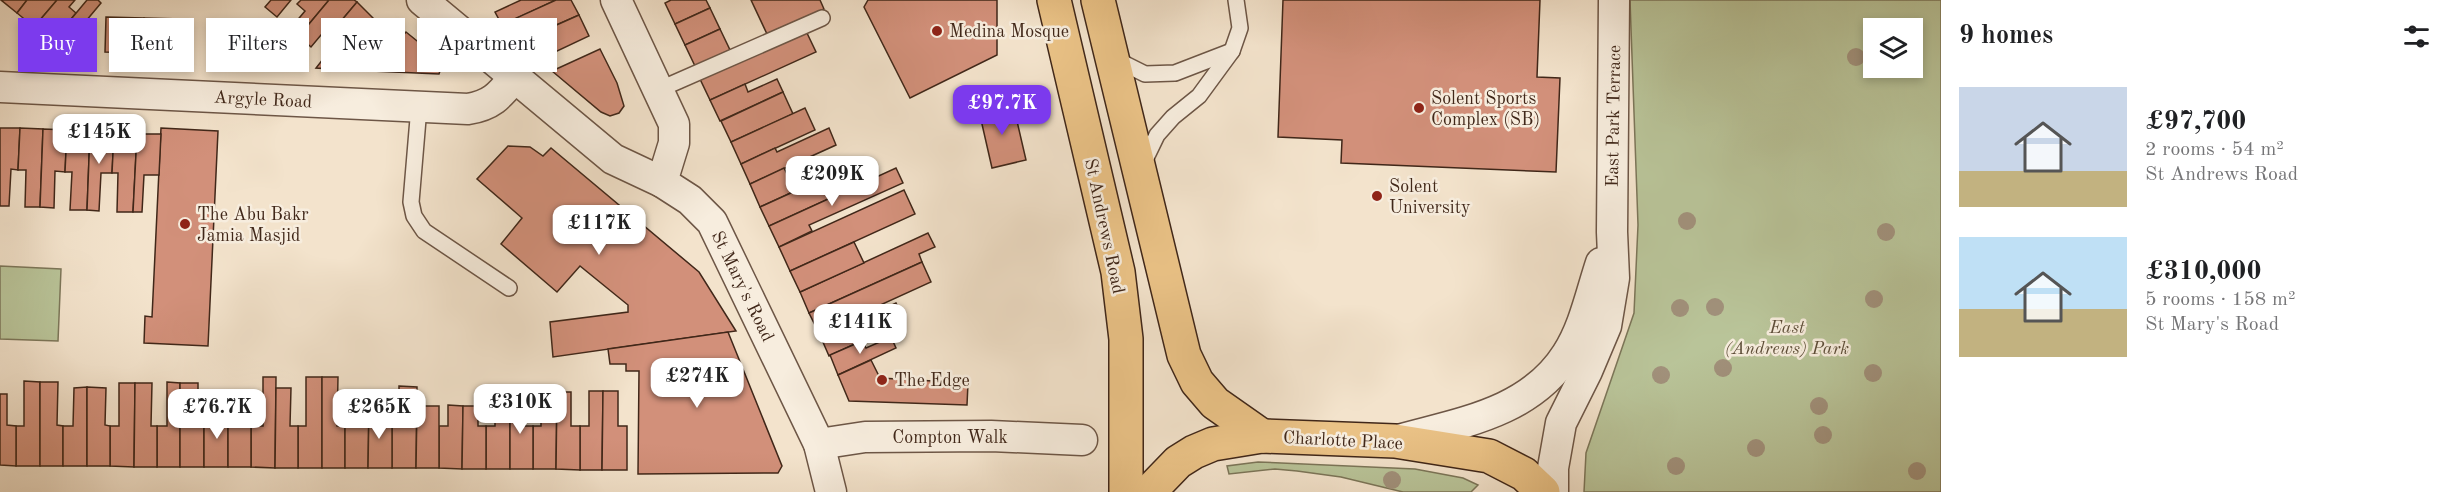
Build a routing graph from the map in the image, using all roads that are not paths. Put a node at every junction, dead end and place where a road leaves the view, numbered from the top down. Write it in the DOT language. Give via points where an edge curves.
graph roads {
  1 [pos="422,0"];
  2 [pos="616,0"];
  3 [pos="1054,0"];
  4 [pos="1098,0"];
  5 [pos="1236,0"];
  6 [pos="1614,0"];
  7 [pos="822,18"];
  8 [pos="1232,51"];
  9 [pos="1113,58"];
  10 [pos="514,78"];
  11 [pos="0,87"];
  12 [pos="658,90"];
  13 [pos="419,107"];
  14 [pos="1139,172"];
  15 [pos="662,182"];
  16 [pos="1612,232"];
  17 [pos="509,288"];
  18 [pos="1262,436"];
  19 [pos="1082,440"];
  20 [pos="1395,441"];
  21 [pos="819,444"];
  22 [pos="831,492"];
  23 [pos="1126,492"];
  24 [pos="1149,492"];
  25 [pos="1543,492"];
  26 [pos="1554,492"];
  1 -- 10 [label="street, St Mary's Road"];
  2 -- 12 [label="street"];
  3 -- 23 [label="main road, St Andrews Road" via="1118,272 1126,339"];
  4 -- 9 [label="main road"];
  5 -- 8 [label="lane" via="1240,28"];
  6 -- 16 [label="street, East Park Terrace"];
  7 -- 12 [label="lane"];
  8 -- 9 [label="lane" via="1175,73 1145,74"];
  8 -- 14 [label="lane" via="1199,96 1157,135"];
  9 -- 14 [label="main road"];
  10 -- 13 [label="street, Argyle Road" via="497,98 484,106"];
  10 -- 15 [label="street, St Mary's Road" via="613,159"];
  11 -- 13 [label="street, Argyle Road"];
  12 -- 15 [label="street" via="674,124 674,143"];
  13 -- 17 [label="lane" via="411,202 414,216 424,231"];
  14 -- 18 [label="main road" via="1184,355 1197,382 1215,403"];
  15 -- 21 [label="street, St Mary's Road" via="690,200 712,222"];
  16 -- 20 [label="street, East Park Terrace" via="1568,353 1549,378 1531,394 1490,414"];
  16 -- 26 [label="street, East Park Terrace" via="1614,278 1606,326 1561,423 1553,468"];
  18 -- 20 [label="main road, Charlotte Place"];
  18 -- 24 [label="main road, Charlotte Place" via="1213,444 1194,452 1178,462"];
  19 -- 21 [label="street, Compton Walk" via="865,436"];
  20 -- 25 [label="main road, Charlotte Place" via="1489,456 1524,474"];
  21 -- 22 [label="street, St Mary's Road"];
}
